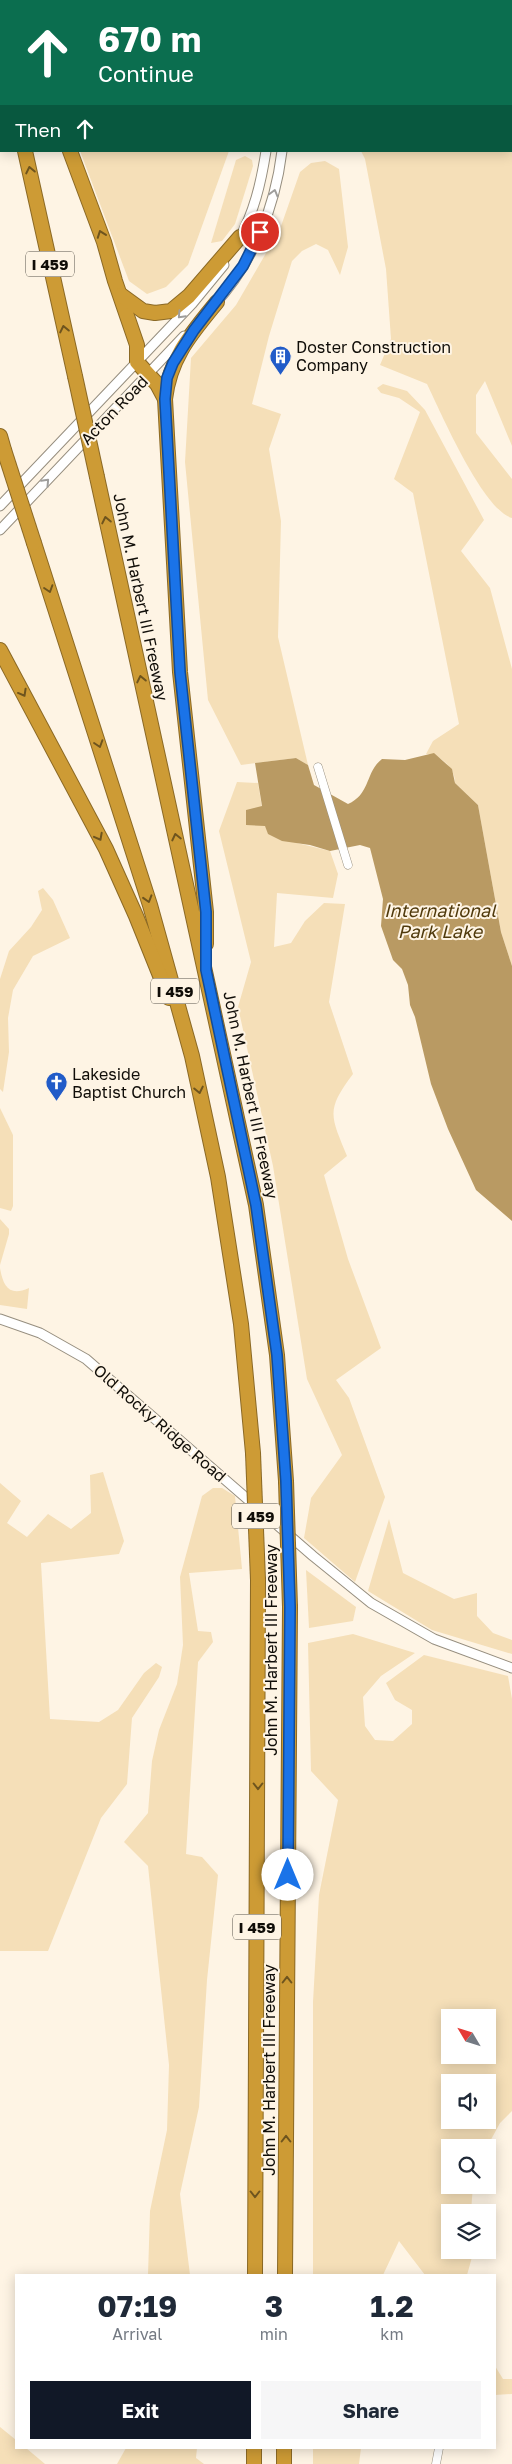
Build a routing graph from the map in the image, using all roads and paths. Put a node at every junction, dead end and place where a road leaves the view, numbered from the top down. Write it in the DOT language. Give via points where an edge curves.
graph roads {
  1 [pos="26,152"];
  2 [pos="70,152"];
  3 [pos="266,152"];
  4 [pos="282,152"];
  5 [pos="240,237"];
  6 [pos="120,294"];
  7 [pos="216,302"];
  8 [pos="137,362"];
  9 [pos="148,375"];
  10 [pos="165,399"];
  11 [pos="0,436"];
  12 [pos="0,506"];
  13 [pos="0,530"];
  14 [pos="0,650"];
  15 [pos="318,767"];
  16 [pos="348,865"];
  17 [pos="206,970"];
  18 [pos="192,1056"];
  19 [pos="0,1319"];
  20 [pos="512,1668"];
  21 [pos="255,2274"];
  22 [pos="285,2274"];
  23 [pos="254,2449"];
  24 [pos="284,2449"];
  25 [pos="438,2449"];
  26 [pos="254,2464"];
  27 [pos="284,2464"];
  28 [pos="436,2464"];
  17 -- 1 [label="highway, John M. Harbert III Freeway / I 459, one-way, bridge"];
  6 -- 2 [label="highway, one-way"];
  3 -- 5 [label="street, Acton Road" via="258,193"];
  7 -- 4 [label="street, Acton Road, one-way" via="243,266 260,232 271,205"];
  5 -- 6 [label="highway" via="190,296 171,311 143,311"];
  5 -- 8 [label="street, Acton Road, one-way" via="213,280"];
  6 -- 8 [label="highway" via="137,345"];
  7 -- 9 [label="street, Acton Road"];
  7 -- 10 [label="highway" via="173,363 167,378"];
  8 -- 9 [label="highway"];
  8 -- 12 [label="street, Acton Road"];
  9 -- 10 [label="highway"];
  13 -- 9 [label="street, Acton Road, one-way"];
  10 -- 17 [label="highway" via="180,672 206,912"];
  11 -- 18 [label="highway, John M. Harbert III Freeway / I 459, one-way, bridge" via="150,905"];
  14 -- 18 [label="highway, one-way" via="106,849"];
  15 -- 16 [label="street"];
  22 -- 17 [label="highway, John M. Harbert III Freeway / I 459, one-way, bridge" via="290,1607 286,1481 277,1355 256,1205"];
  18 -- 21 [label="highway, John M. Harbert III Freeway / I 459, one-way, bridge" via="218,1177 238,1305 253,1453 258,1580"];
  19 -- 20 [label="street, Old Rocky Ridge Road" via="40,1333 86,1359 371,1603 434,1639"];
  23 -- 26 [label="highway"];
  24 -- 27 [label="highway"];
  25 -- 28 [label="street"];
}
